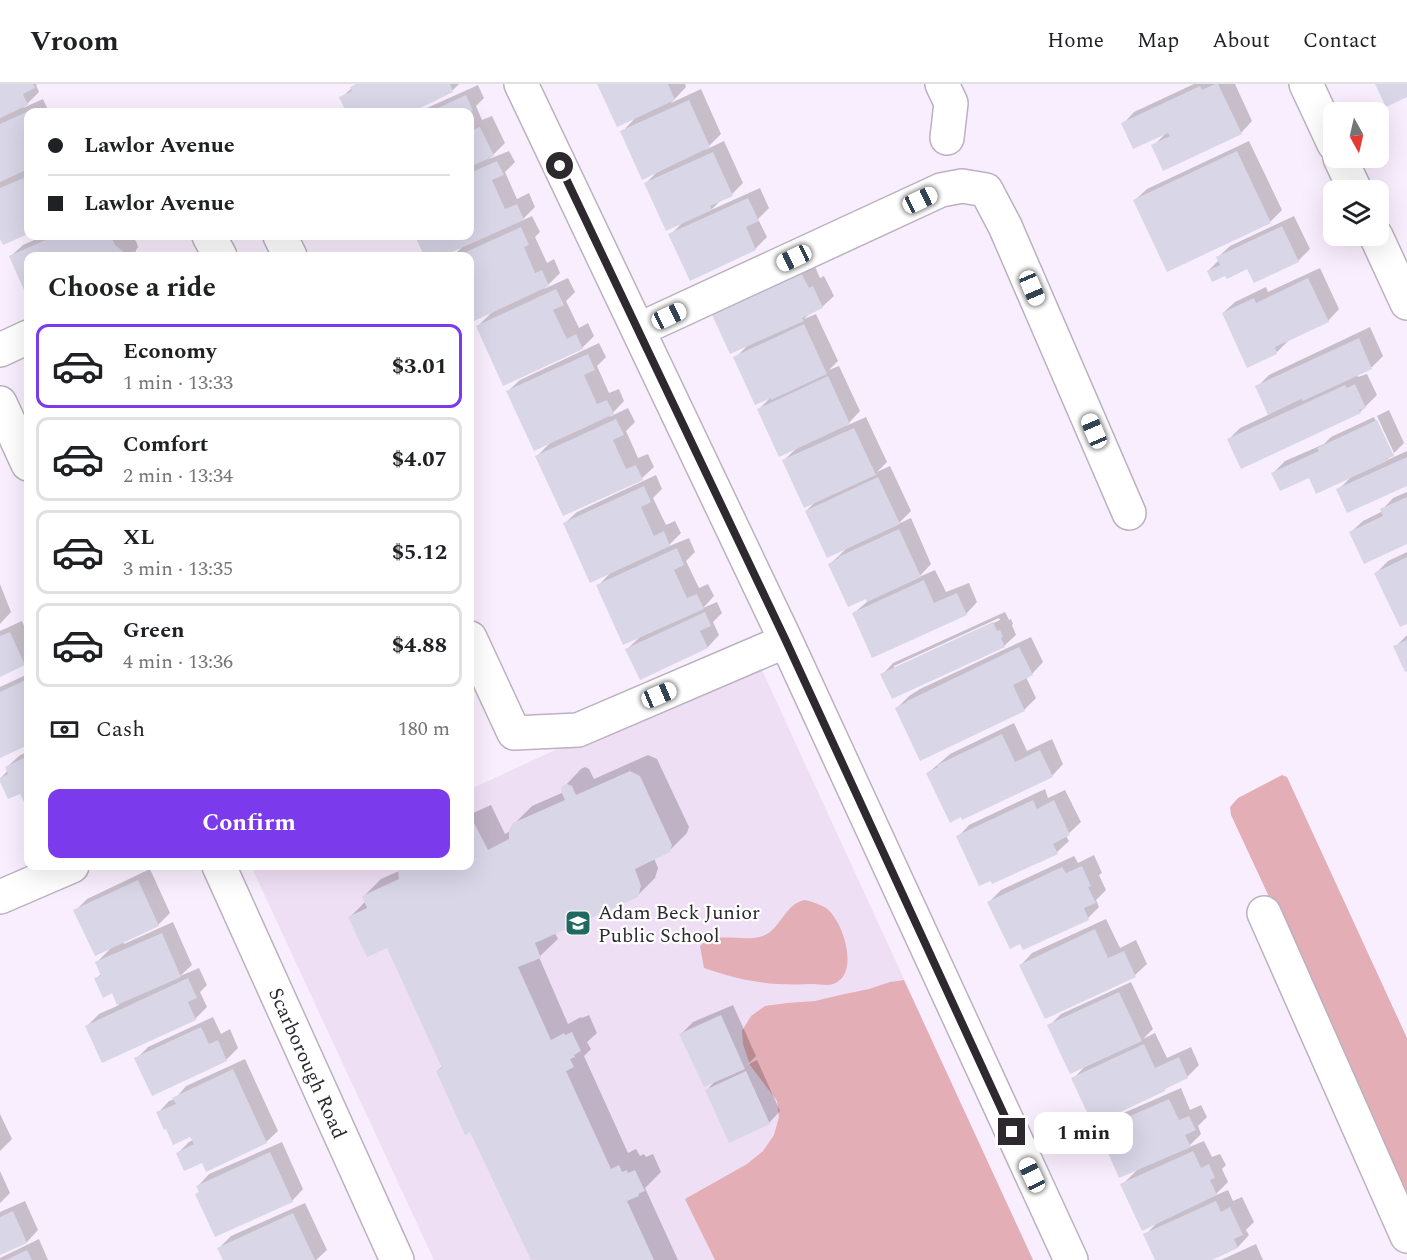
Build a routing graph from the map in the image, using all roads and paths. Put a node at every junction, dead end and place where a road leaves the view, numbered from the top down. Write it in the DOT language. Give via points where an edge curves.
graph roads {
  1 [pos="521,84"];
  2 [pos="942,84"];
  3 [pos="1306,84"];
  4 [pos="1323,120"];
  5 [pos="947,138"];
  6 [pos="1389,243"];
  7 [pos="1407,303"];
  8 [pos="638,330"];
  9 [pos="24,339"];
  10 [pos="0,350"];
  11 [pos="0,403"];
  12 [pos="24,455"];
  13 [pos="1129,513"];
  14 [pos="786,641"];
  15 [pos="474,647"];
  16 [pos="63,870"];
  17 [pos="221,870"];
  18 [pos="0,897"];
  19 [pos="1264,913"];
  20 [pos="1407,1236"];
  21 [pos="397,1260"];
  22 [pos="1071,1260"];
  1 -- 8 [label="street"];
  2 -- 5 [label="street" via="951,103"];
  3 -- 4 [label="street"];
  6 -- 7 [label="street"];
  8 -- 13 [label="street" via="941,190 962,186 986,190"];
  8 -- 14 [label="street"];
  9 -- 10 [label="street"];
  11 -- 12 [label="street"];
  14 -- 15 [label="street" via="578,730 514,733"];
  14 -- 22 [label="street"];
  16 -- 18 [label="street"];
  17 -- 21 [label="street, Scarborough Road"];
  19 -- 20 [label="street"];
}
